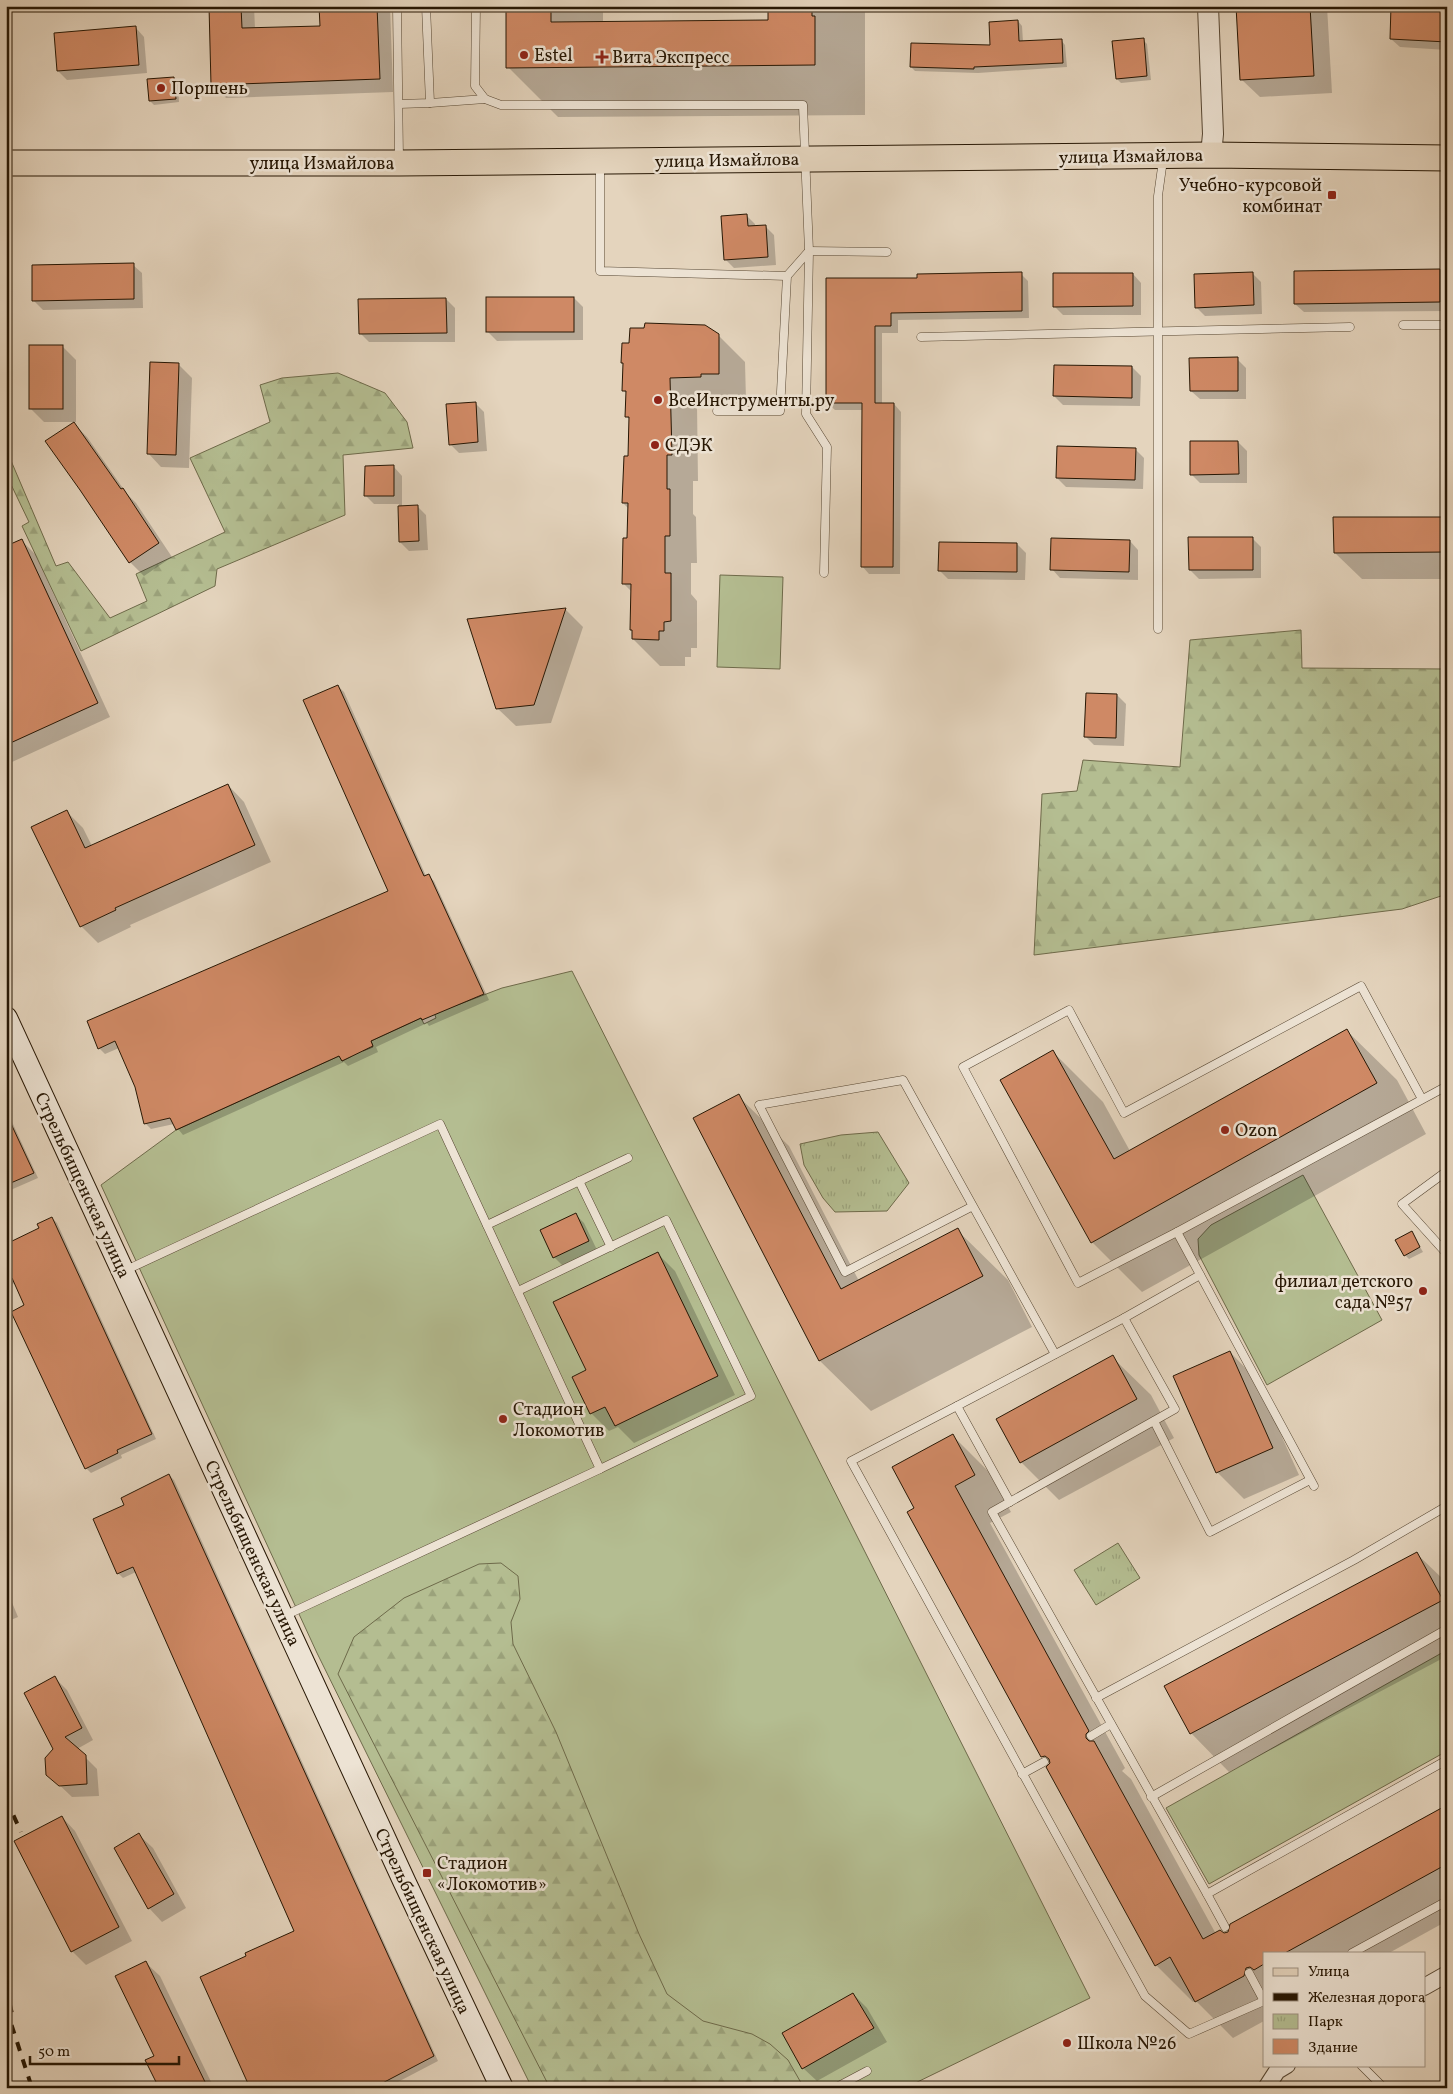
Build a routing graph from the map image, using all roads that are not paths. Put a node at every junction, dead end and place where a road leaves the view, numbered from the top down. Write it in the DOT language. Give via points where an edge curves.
graph roads {
  1 [pos="397,6"];
  2 [pos="426,6"];
  3 [pos="476,6"];
  4 [pos="1208,6"];
  5 [pos="485,99"];
  6 [pos="430,103"];
  7 [pos="399,104"];
  8 [pos="1163,155"];
  9 [pos="1211,155"];
  10 [pos="1447,158"];
  11 [pos="806,159"];
  12 [pos="600,161"];
  13 [pos="6,163"];
  14 [pos="399,163"];
  15 [pos="809,251"];
  16 [pos="887,252"];
  17 [pos="787,276"];
  18 [pos="1403,325"];
  19 [pos="1447,325"];
  20 [pos="1350,327"];
  21 [pos="1158,331"];
  22 [pos="921,337"];
  23 [pos="717,411"];
  24 [pos="824,573"];
  25 [pos="1158,629"];
  26 [pos="6,1018"];
  27 [pos="1447,1086"];
  28 [pos="1422,1099"];
  29 [pos="628,1158"];
  30 [pos="1447,1171"];
  31 [pos="579,1181"];
  32 [pos="973,1206"];
  33 [pos="487,1225"];
  34 [pos="1177,1232"];
  35 [pos="610,1246"];
  36 [pos="1447,1254"];
  37 [pos="123,1272"];
  38 [pos="1200,1275"];
  39 [pos="518,1291"];
  40 [pos="1124,1318"];
  41 [pos="1054,1354"];
  42 [pos="957,1406"];
  43 [pos="1154,1421"];
  44 [pos="600,1469"];
  45 [pos="1010,1502"];
  46 [pos="1447,1506"];
  47 [pos="282,1616"];
  48 [pos="1447,1629"];
  49 [pos="1096,1698"];
  50 [pos="1111,1724"];
  51 [pos="1091,1736"];
  52 [pos="1447,1760"];
  53 [pos="1044,1762"];
  54 [pos="1022,1774"];
  55 [pos="1151,1797"];
  56 [pos="1207,1894"];
  57 [pos="1447,1901"];
  58 [pos="1225,1927"];
  59 [pos="1354,1952"];
  60 [pos="1249,1973"];
  61 [pos="1447,1974"];
  62 [pos="1426,1986"];
  63 [pos="1263,1999"];
  64 [pos="1263,2001"];
  65 [pos="1285,2066"];
  66 [pos="1362,2066"];
  67 [pos="868,2071"];
  68 [pos="502,2088"];
  69 [pos="835,2088"];
  70 [pos="1266,2088"];
  71 [pos="1384,2088"];
  1 -- 7 [label="lane"];
  2 -- 6 [label="lane"];
  3 -- 5 [label="lane" via="475,86"];
  4 -- 9 [label="street"];
  5 -- 6 [label="lane"];
  5 -- 11 [label="lane" via="501,105 802,105"];
  6 -- 7 [label="lane"];
  7 -- 14 [label="lane"];
  8 -- 9 [label="main road, улица Измайлова"];
  8 -- 11 [label="main road, улица Измайлова"];
  8 -- 21 [label="lane" via="1158,196"];
  9 -- 10 [label="main road, улица Измайлова"];
  11 -- 12 [label="main road, улица Измайлова"];
  11 -- 15 [label="lane"];
  12 -- 14 [label="main road, улица Измайлова"];
  12 -- 17 [label="lane" via="600,271"];
  13 -- 14 [label="main road, улица Измайлова"];
  15 -- 16 [label="lane"];
  15 -- 17 [label="lane"];
  15 -- 24 [label="lane" via="806,414 827,447"];
  17 -- 23 [label="lane" via="780,411"];
  18 -- 19 [label="lane"];
  20 -- 21 [label="lane"];
  21 -- 22 [label="lane"];
  21 -- 25 [label="lane"];
  26 -- 37 [label="main road, Стрельбищенская улица"];
  27 -- 28 [label="lane"];
  28 -- 34 [label="lane"];
  28 -- 34 [label="lane" via="1361,986 1124,1112 1069,1010 963,1067 1078,1283"];
  29 -- 31 [label="lane"];
  30 -- 36 [label="lane" via="1402,1204"];
  31 -- 33 [label="lane"];
  31 -- 35 [label="lane"];
  32 -- 32 [label="lane" via="903,1080 759,1105 844,1272"];
  32 -- 41 [label="lane"];
  33 -- 37 [label="lane" via="440,1124"];
  33 -- 39 [label="lane"];
  34 -- 38 [label="lane"];
  35 -- 39 [label="lane"];
  35 -- 44 [label="lane" via="666,1220 751,1396"];
  37 -- 47 [label="main road, Стрельбищенская улица"];
  38 -- 40 [label="lane"];
  38 -- 43 [label="lane" via="1312,1483 1210,1532"];
  39 -- 44 [label="lane"];
  40 -- 41 [label="lane"];
  40 -- 43 [label="lane" via="1175,1409"];
  41 -- 42 [label="lane"];
  42 -- 45 [label="lane"];
  42 -- 54 [label="lane" via="852,1461"];
  43 -- 45 [label="lane"];
  44 -- 47 [label="lane"];
  45 -- 49 [label="lane" via="992,1512"];
  46 -- 49 [label="lane" via="1354,1560"];
  47 -- 68 [label="main road, Стрельбищенская улица"];
  48 -- 55 [label="lane"];
  49 -- 50 [label="lane"];
  50 -- 51 [label="lane"];
  50 -- 55 [label="lane"];
  52 -- 56 [label="lane"];
  53 -- 54 [label="lane"];
  54 -- 64 [label="lane" via="1145,1996 1188,2034"];
  55 -- 56 [label="lane"];
  56 -- 58 [label="lane"];
  57 -- 59 [label="lane"];
  60 -- 63 [label="lane"];
  61 -- 62 [label="street"];
  65 -- 70 [label="street" via="1277,2071"];
  66 -- 71 [label="lane"];
  67 -- 69 [label="lane"];
}
